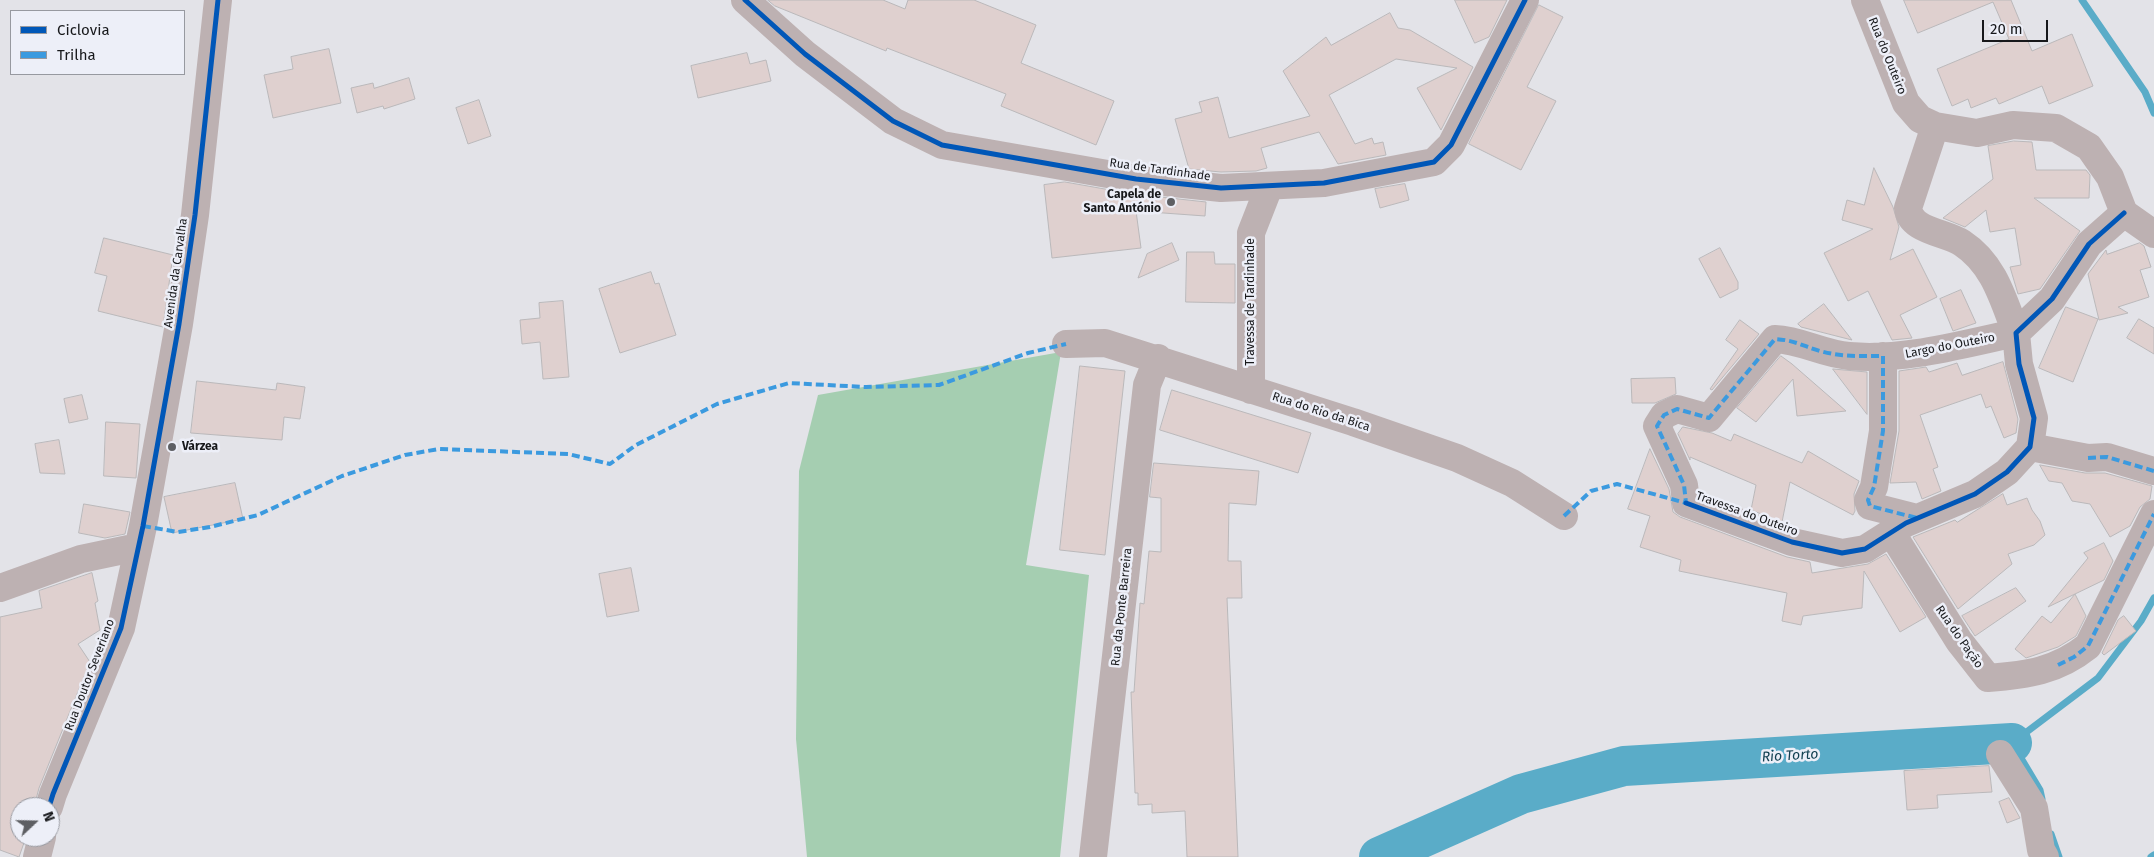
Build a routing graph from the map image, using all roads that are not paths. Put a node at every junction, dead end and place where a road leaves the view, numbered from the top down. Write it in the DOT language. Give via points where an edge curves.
graph roads {
  1 [pos="218,0"];
  2 [pos="745,0"];
  3 [pos="1525,0"];
  4 [pos="1865,0"];
  5 [pos="1935,126"];
  6 [pos="1269,187"];
  7 [pos="2124,213"];
  8 [pos="2154,234"];
  9 [pos="2016,333"];
  10 [pos="1066,344"];
  11 [pos="1883,356"];
  12 [pos="1158,358"];
  13 [pos="1251,390"];
  14 [pos="2030,447"];
  15 [pos="2154,470"];
  16 [pos="1686,503"];
  17 [pos="2154,514"];
  18 [pos="1564,516"];
  19 [pos="1917,518"];
  20 [pos="1891,532"];
  21 [pos="138,547"];
  22 [pos="0,588"];
  23 [pos="2000,754"];
  24 [pos="51,797"];
  25 [pos="1094,857"];
  26 [pos="2045,857"];
  1 -- 21 [label="street, Avenida da Carvalha" via="181,314"];
  2 -- 6 [label="street, Rua de Tardinhade" via="805,54 893,121 942,145 1136,179 1221,188"];
  3 -- 6 [label="street, Rua de Tardinhade" via="1451,145 1434,162 1324,183"];
  4 -- 5 [label="street, Rua do Outeiro" via="1906,103 1920,119"];
  5 -- 7 [label="street, Rua do Outeiro" via="1977,133 2013,125 2056,128 2089,147 2110,177"];
  5 -- 9 [label="street" via="1908,208 1909,217 1914,223 1961,243 1982,259 1995,279"];
  6 -- 13 [label="street, Travessa de Tardinhade" via="1251,233"];
  7 -- 8 [label="street"];
  7 -- 9 [label="street" via="2089,244 2052,299"];
  9 -- 11 [label="street, Largo do Outeiro" via="1895,357"];
  9 -- 14 [label="street" via="2019,364 2034,418"];
  10 -- 12 [label="street, Rua do Rio da Bica" via="1105,343"];
  11 -- 16 [label="street, Largo do Outeiro" via="1849,356 1820,351 1793,340 1775,339 1709,418 1676,409 1664,415 1657,426 1684,485"];
  11 -- 19 [label="street" via="1884,431 1874,487 1868,500 1870,506"];
  12 -- 13 [label="street, Rua do Rio da Bica"];
  12 -- 25 [label="street, Rua da Ponte Barreira" via="1147,386"];
  13 -- 18 [label="street, Rua do Rio da Bica" via="1457,458 1512,483"];
  14 -- 15 [label="street" via="2088,458 2107,457"];
  14 -- 19 [label="street, Travessa do Outeiro" via="2007,472 1975,494"];
  16 -- 20 [label="street, Travessa do Outeiro" via="1792,542 1842,552 1864,549"];
  17 -- 20 [label="street, Rua do Pação" via="2088,646 2074,658 2030,675 1988,678 1959,642"];
  19 -- 20 [label="street, Travessa do Outeiro"];
  21 -- 22 [label="street" via="81,559"];
  21 -- 24 [label="street, Rua Doutor Severiano" via="121,628"];
  23 -- 26 [label="street" via="2034,808"];
}
